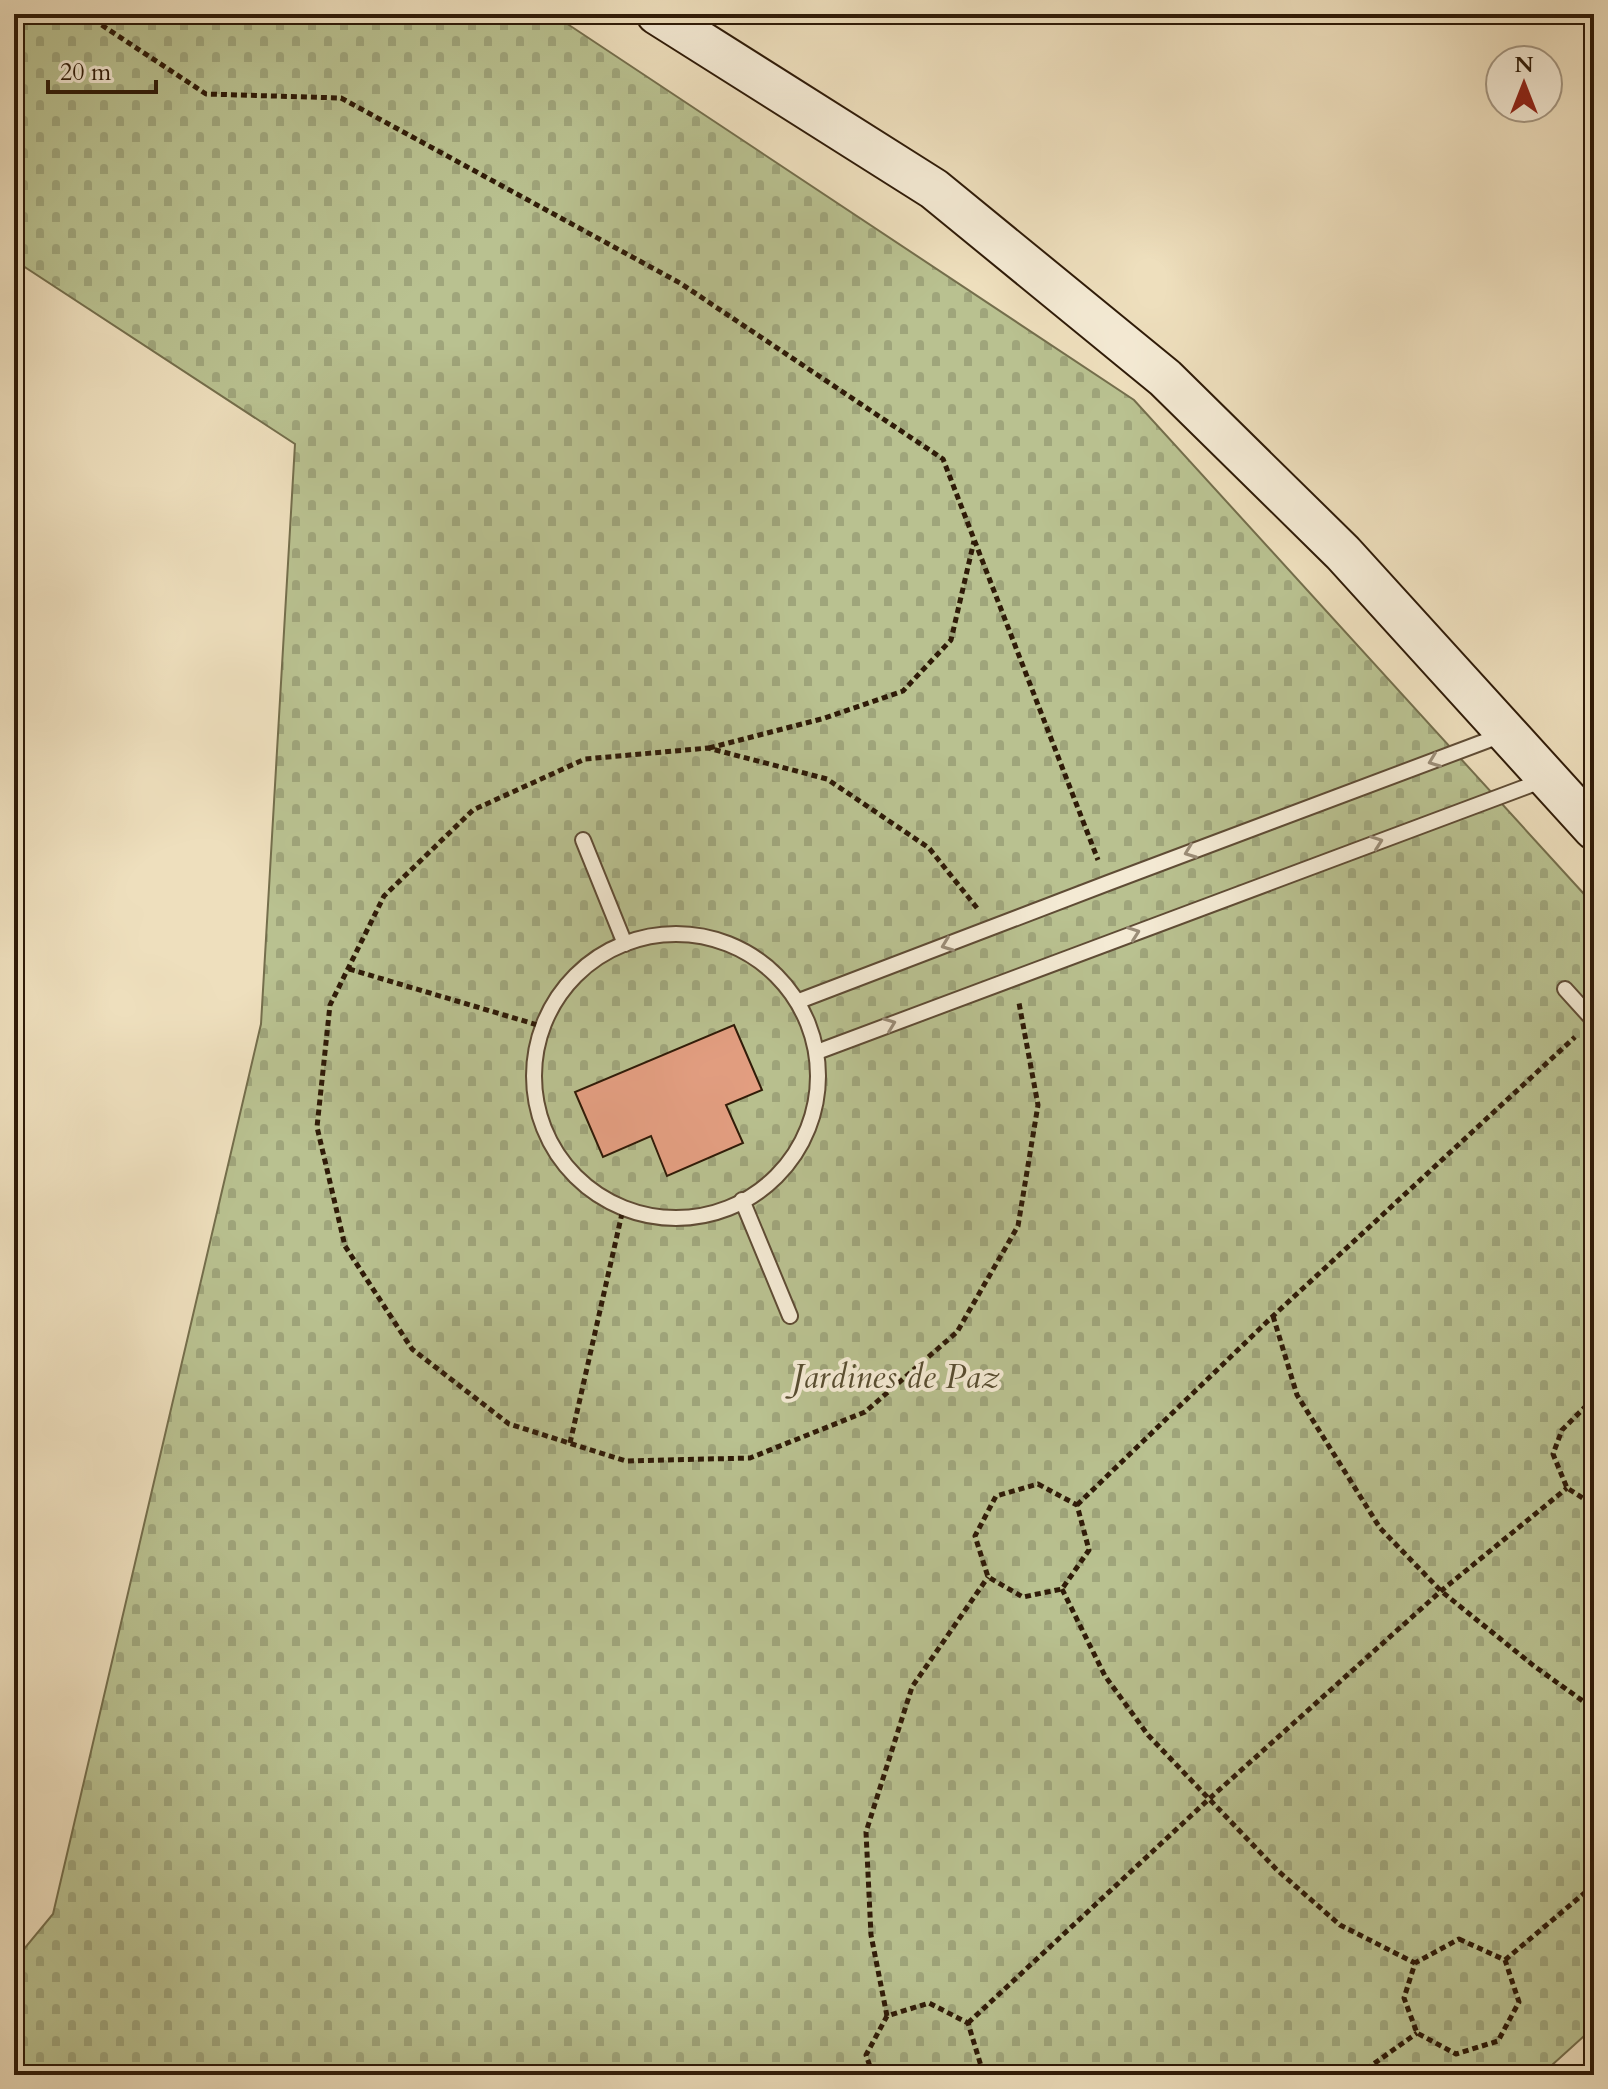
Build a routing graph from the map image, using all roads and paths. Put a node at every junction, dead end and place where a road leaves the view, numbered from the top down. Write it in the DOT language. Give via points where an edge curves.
graph roads {
  1 [pos="85,14"];
  2 [pos="657,14"];
  3 [pos="974,539"];
  4 [pos="1507,734"];
  5 [pos="708,748"];
  6 [pos="1547,779"];
  7 [pos="1594,829"];
  8 [pos="583,840"];
  9 [pos="1108,883"];
  10 [pos="993,927"];
  11 [pos="625,944"];
  12 [pos="349,969"];
  13 [pos="1014,978"];
  14 [pos="1565,989"];
  15 [pos="799,1001"];
  16 [pos="1594,1021"];
  17 [pos="541,1026"];
  18 [pos="817,1052"];
  19 [pos="742,1200"];
  20 [pos="623,1209"];
  21 [pos="790,1316"];
  22 [pos="1273,1316"];
  23 [pos="1594,1398"];
  24 [pos="570,1443"];
  25 [pos="1567,1488"];
  26 [pos="1077,1505"];
  27 [pos="1594,1505"];
  28 [pos="988,1577"];
  29 [pos="1062,1589"];
  30 [pos="1441,1591"];
  31 [pos="1594,1709"];
  32 [pos="1209,1799"];
  33 [pos="1594,1885"];
  34 [pos="1505,1960"];
  35 [pos="1415,1963"];
  36 [pos="887,2016"];
  37 [pos="968,2023"];
  38 [pos="1417,2033"];
  39 [pos="873,2075"];
  40 [pos="976,2075"];
  41 [pos="1358,2075"];
  1 -- 3 [label="path" via="206,94 341,98 680,283 943,459"];
  2 -- 4 [label="main road" via="934,189 1165,378 1343,553"];
  3 -- 5 [label="path" via="951,640 903,691 825,718"];
  3 -- 9 [label="path"];
  4 -- 6 [label="main road"];
  4 -- 9 [label="lane, one-way"];
  5 -- 10 [label="path" via="827,779 929,848"];
  5 -- 12 [label="path" via="585,759 473,810 384,896"];
  6 -- 7 [label="main road"];
  13 -- 6 [label="lane, one-way"];
  8 -- 11 [label="lane"];
  9 -- 10 [label="lane"];
  10 -- 15 [label="lane, one-way"];
  11 -- 15 [label="lane" via="662,933 715,938 763,962"];
  11 -- 17 [label="lane" via="568,980"];
  12 -- 17 [label="path"];
  12 -- 24 [label="path" via="330,1005 317,1127 345,1246 412,1349 509,1424"];
  18 -- 13 [label="lane, one-way"];
  13 -- 24 [label="path" via="1038,1105 1018,1226 957,1332 865,1412 750,1458 626,1461"];
  14 -- 16 [label="lane"];
  15 -- 18 [label="lane"];
  16 -- 22 [label="path"];
  17 -- 20 [label="lane" via="532,1069 537,1113 555,1154 585,1186"];
  18 -- 19 [label="lane" via="817,1102 799,1149 766,1186"];
  19 -- 20 [label="lane" via="722,1211 673,1218"];
  19 -- 21 [label="lane"];
  20 -- 24 [label="path"];
  22 -- 26 [label="path"];
  22 -- 30 [label="path" via="1297,1395 1380,1528"];
  23 -- 25 [label="path" via="1562,1430 1553,1454"];
  25 -- 27 [label="path"];
  25 -- 30 [label="path"];
  26 -- 28 [label="path" via="1038,1484 996,1496 975,1536"];
  26 -- 29 [label="path" via="1089,1550"];
  28 -- 29 [label="path" via="1023,1597"];
  28 -- 36 [label="path" via="912,1687 866,1832 871,1935"];
  29 -- 32 [label="path" via="1105,1676 1148,1735"];
  30 -- 31 [label="path"];
  30 -- 32 [label="path"];
  32 -- 35 [label="path" via="1277,1870 1340,1925"];
  32 -- 37 [label="path"];
  33 -- 34 [label="path"];
  34 -- 35 [label="path" via="1459,1939"];
  34 -- 38 [label="path" via="1519,2002 1498,2041 1456,2054"];
  35 -- 38 [label="path" via="1404,1998"];
  36 -- 37 [label="path" via="929,2003"];
  36 -- 39 [label="path" via="866,2055"];
  37 -- 40 [label="path" via="981,2066"];
  38 -- 41 [label="path"];
}
